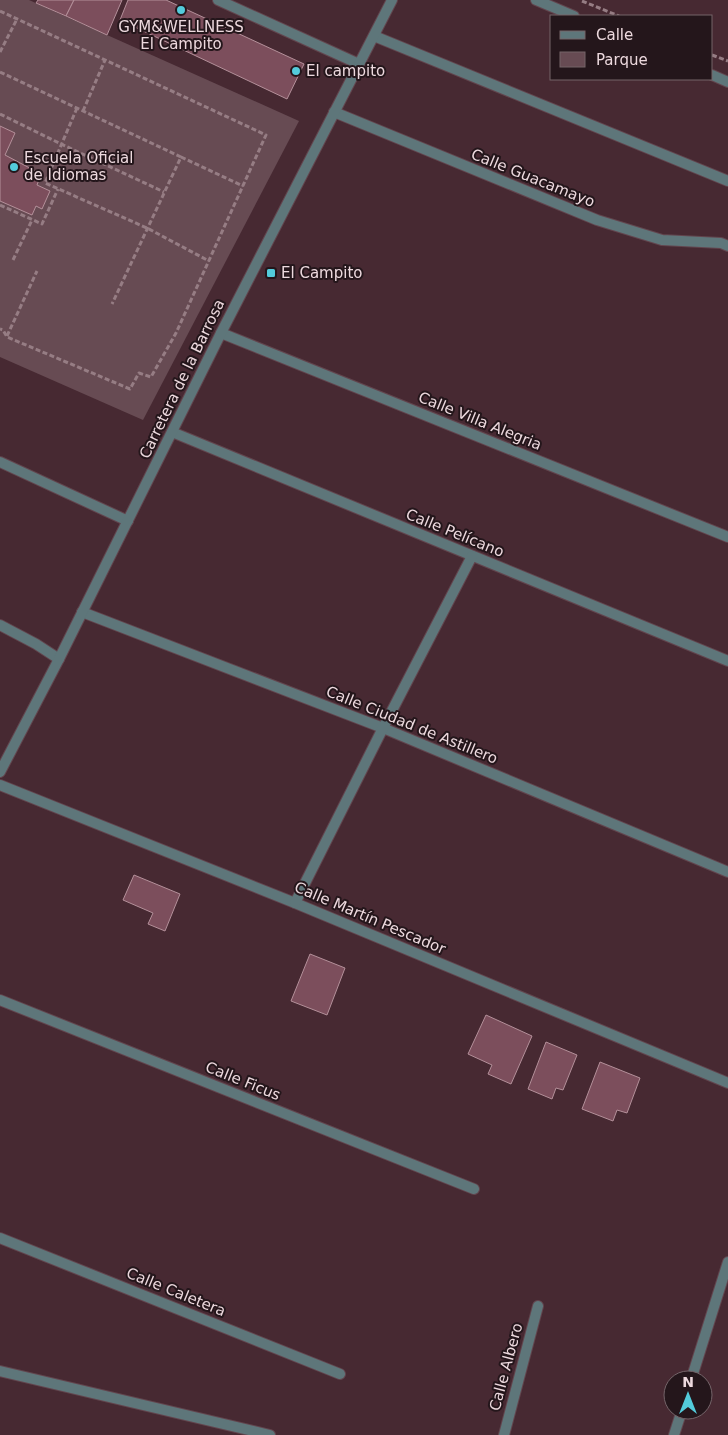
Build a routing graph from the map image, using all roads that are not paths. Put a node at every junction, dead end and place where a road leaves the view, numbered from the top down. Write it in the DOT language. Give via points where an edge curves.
graph roads {
  1 [pos="218,0"];
  2 [pos="392,0"];
  3 [pos="536,0"];
  4 [pos="572,15"];
  5 [pos="374,36"];
  6 [pos="359,64"];
  7 [pos="713,75"];
  8 [pos="728,82"];
  9 [pos="334,112"];
  10 [pos="728,181"];
  11 [pos="728,246"];
  12 [pos="221,333"];
  13 [pos="172,432"];
  14 [pos="0,462"];
  15 [pos="128,521"];
  16 [pos="728,537"];
  17 [pos="472,556"];
  18 [pos="82,612"];
  19 [pos="0,625"];
  20 [pos="59,660"];
  21 [pos="728,661"];
  22 [pos="383,728"];
  23 [pos="0,772"];
  24 [pos="0,785"];
  25 [pos="728,872"];
  26 [pos="295,903"];
  27 [pos="0,1000"];
  28 [pos="728,1083"];
  29 [pos="474,1189"];
  30 [pos="0,1238"];
  31 [pos="728,1262"];
  32 [pos="538,1306"];
  33 [pos="694,1370"];
  34 [pos="0,1371"];
  35 [pos="340,1374"];
  36 [pos="679,1420"];
  37 [pos="270,1435"];
  38 [pos="504,1435"];
  39 [pos="674,1435"];
  1 -- 6 [label="street"];
  2 -- 5 [label="street, Carretera de la Barrosa"];
  3 -- 4 [label="street"];
  5 -- 6 [label="street, Carretera de la Barrosa"];
  5 -- 10 [label="street"];
  6 -- 9 [label="street, Carretera de la Barrosa"];
  7 -- 8 [label="street"];
  9 -- 11 [label="street, Calle Guacamayo" via="597,220 662,240"];
  9 -- 12 [label="street, Carretera de la Barrosa"];
  12 -- 13 [label="street, Carretera de la Barrosa"];
  12 -- 16 [label="street, Calle Villa Alegria"];
  13 -- 15 [label="street, Carretera de la Barrosa"];
  13 -- 17 [label="street, Calle Pelícano"];
  14 -- 15 [label="street"];
  15 -- 18 [label="street, Carretera de la Barrosa"];
  17 -- 21 [label="street, Calle Pelícano"];
  17 -- 22 [label="street"];
  18 -- 20 [label="street, Carretera de la Barrosa"];
  18 -- 22 [label="street, Calle Ciudad de Astillero"];
  19 -- 20 [label="street"];
  20 -- 23 [label="street, Carretera de la Barrosa"];
  22 -- 25 [label="street, Calle Ciudad de Astillero"];
  22 -- 26 [label="street"];
  24 -- 26 [label="street, Calle Martín Pescador"];
  26 -- 28 [label="street, Calle Martín Pescador"];
  27 -- 29 [label="street, Calle Ficus"];
  30 -- 35 [label="street, Calle Caletera"];
  31 -- 33 [label="street"];
  32 -- 38 [label="street, Calle Albero"];
  34 -- 37 [label="street"];
  36 -- 39 [label="street"];
}
